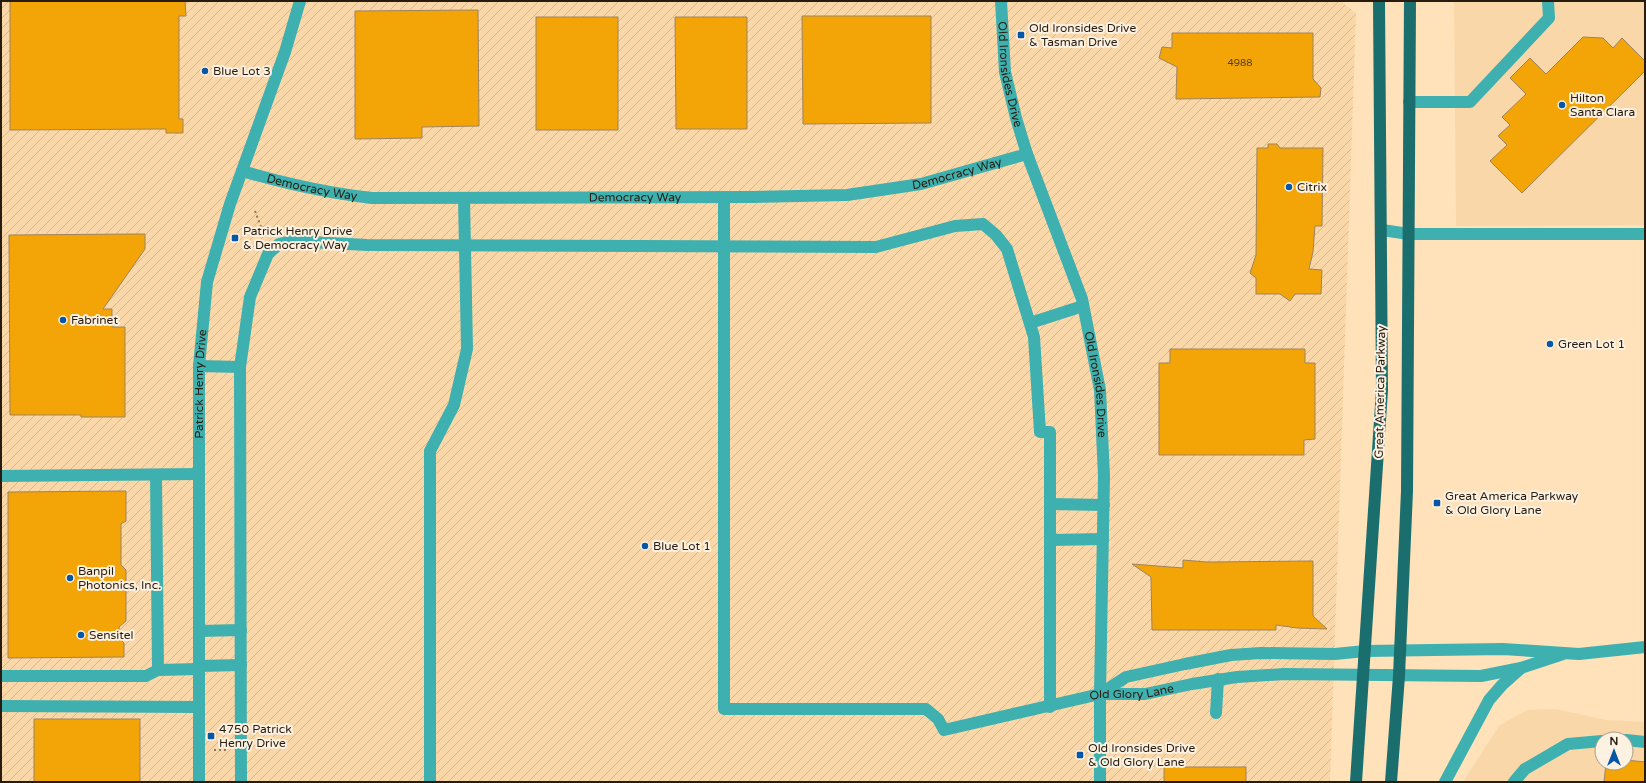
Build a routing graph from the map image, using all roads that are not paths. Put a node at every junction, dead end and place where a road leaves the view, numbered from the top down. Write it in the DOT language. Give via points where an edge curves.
graph roads {
  1 [pos="300,1"];
  2 [pos="1001,1"];
  3 [pos="1380,1"];
  4 [pos="1410,1"];
  5 [pos="1548,1"];
  6 [pos="1409,102"];
  7 [pos="1027,154"];
  8 [pos="242,171"];
  9 [pos="724,197"];
  10 [pos="464,198"];
  11 [pos="1382,230"];
  12 [pos="1409,234"];
  13 [pos="1645,234"];
  14 [pos="465,245"];
  15 [pos="724,246"];
  16 [pos="1083,306"];
  17 [pos="1030,323"];
  18 [pos="199,366"];
  19 [pos="240,367"];
  20 [pos="198,474"];
  21 [pos="156,475"];
  22 [pos="1,476"];
  23 [pos="1050,504"];
  24 [pos="1104,505"];
  25 [pos="1051,540"];
  26 [pos="1103,540"];
  27 [pos="240,630"];
  28 [pos="199,631"];
  29 [pos="1645,647"];
  30 [pos="1365,650"];
  31 [pos="1400,650"];
  32 [pos="1563,654"];
  33 [pos="241,665"];
  34 [pos="198,667"];
  35 [pos="1521,668"];
  36 [pos="158,670"];
  37 [pos="1,676"];
  38 [pos="1362,676"];
  39 [pos="1399,676"];
  40 [pos="1218,679"];
  41 [pos="1100,694"];
  42 [pos="1,706"];
  43 [pos="198,707"];
  44 [pos="1050,707"];
  45 [pos="1216,713"];
  46 [pos="1634,741"];
  47 [pos="1594,742"];
  48 [pos="1645,742"];
  49 [pos="199,782"];
  50 [pos="241,782"];
  51 [pos="430,782"];
  52 [pos="1100,782"];
  53 [pos="1356,782"];
  54 [pos="1391,782"];
  55 [pos="1445,782"];
  56 [pos="1514,782"];
  1 -- 8 [label="street, Patrick Henry Drive" via="285,52"];
  2 -- 7 [label="street, Old Ironsides Drive" via="1004,72"];
  3 -- 11 [label="main road, Great America Parkway"];
  4 -- 6 [label="main road"];
  5 -- 6 [label="street" via="1549,18 1470,102"];
  6 -- 12 [label="main road"];
  7 -- 9 [label="street, Democracy Way" via="950,177 906,186 847,194"];
  7 -- 16 [label="street, Old Ironsides Drive"];
  8 -- 10 [label="street, Democracy Way" via="292,186 334,194 372,198"];
  8 -- 18 [label="street, Patrick Henry Drive" via="222,227 207,282"];
  9 -- 10 [label="street, Democracy Way"];
  9 -- 15 [label="street"];
  10 -- 14 [label="street"];
  11 -- 12 [label="street"];
  11 -- 30 [label="main road, Great America Parkway" via="1382,396"];
  12 -- 13 [label="street"];
  12 -- 31 [label="main road" via="1408,491"];
  14 -- 15 [label="street"];
  14 -- 19 [label="street" via="367,245 291,241 279,244 268,254 250,297"];
  14 -- 51 [label="street" via="467,349 454,406 430,451"];
  15 -- 17 [label="street" via="876,247 955,226 983,224 1007,249"];
  15 -- 44 [label="street" via="724,709 926,708 938,719 944,730"];
  16 -- 17 [label="street"];
  16 -- 24 [label="street, Old Ironsides Drive" via="1100,390"];
  17 -- 23 [label="street" via="1037,368 1040,432 1050,432"];
  18 -- 19 [label="street"];
  18 -- 20 [label="street, Patrick Henry Drive"];
  19 -- 27 [label="street"];
  20 -- 21 [label="street"];
  20 -- 28 [label="street, Patrick Henry Drive"];
  21 -- 22 [label="street"];
  21 -- 36 [label="street"];
  23 -- 24 [label="street"];
  23 -- 25 [label="street"];
  24 -- 26 [label="street, Old Ironsides Drive"];
  25 -- 26 [label="street"];
  25 -- 44 [label="street"];
  26 -- 41 [label="street, Old Ironsides Drive"];
  27 -- 28 [label="street"];
  27 -- 33 [label="street"];
  28 -- 34 [label="street, Patrick Henry Drive"];
  29 -- 32 [label="street"];
  30 -- 31 [label="street, Old Glory Lane"];
  30 -- 38 [label="main road, Great America Parkway"];
  30 -- 41 [label="street, Old Glory Lane" via="1335,654 1268,652 1231,655 1126,677"];
  31 -- 32 [label="street, Old Glory Lane" via="1503,649"];
  31 -- 39 [label="main road"];
  32 -- 35 [label="street, Old Glory Lane"];
  33 -- 34 [label="street"];
  33 -- 50 [label="street"];
  34 -- 36 [label="street"];
  34 -- 43 [label="street, Patrick Henry Drive"];
  35 -- 39 [label="street, Old Glory Lane" via="1481,676"];
  35 -- 55 [label="street" via="1488,700"];
  36 -- 37 [label="street" via="146,676"];
  38 -- 39 [label="street, Old Glory Lane"];
  38 -- 40 [label="street, Old Glory Lane" via="1284,674"];
  38 -- 53 [label="main road, Great America Parkway"];
  39 -- 54 [label="main road"];
  40 -- 41 [label="street, Old Glory Lane" via="1145,694"];
  40 -- 45 [label="street"];
  41 -- 44 [label="street"];
  41 -- 52 [label="street, Old Ironsides Drive"];
  42 -- 43 [label="street"];
  43 -- 49 [label="street, Patrick Henry Drive"];
  46 -- 48 [label="street"];
  47 -- 56 [label="street" via="1568,744 1525,769"];
}
